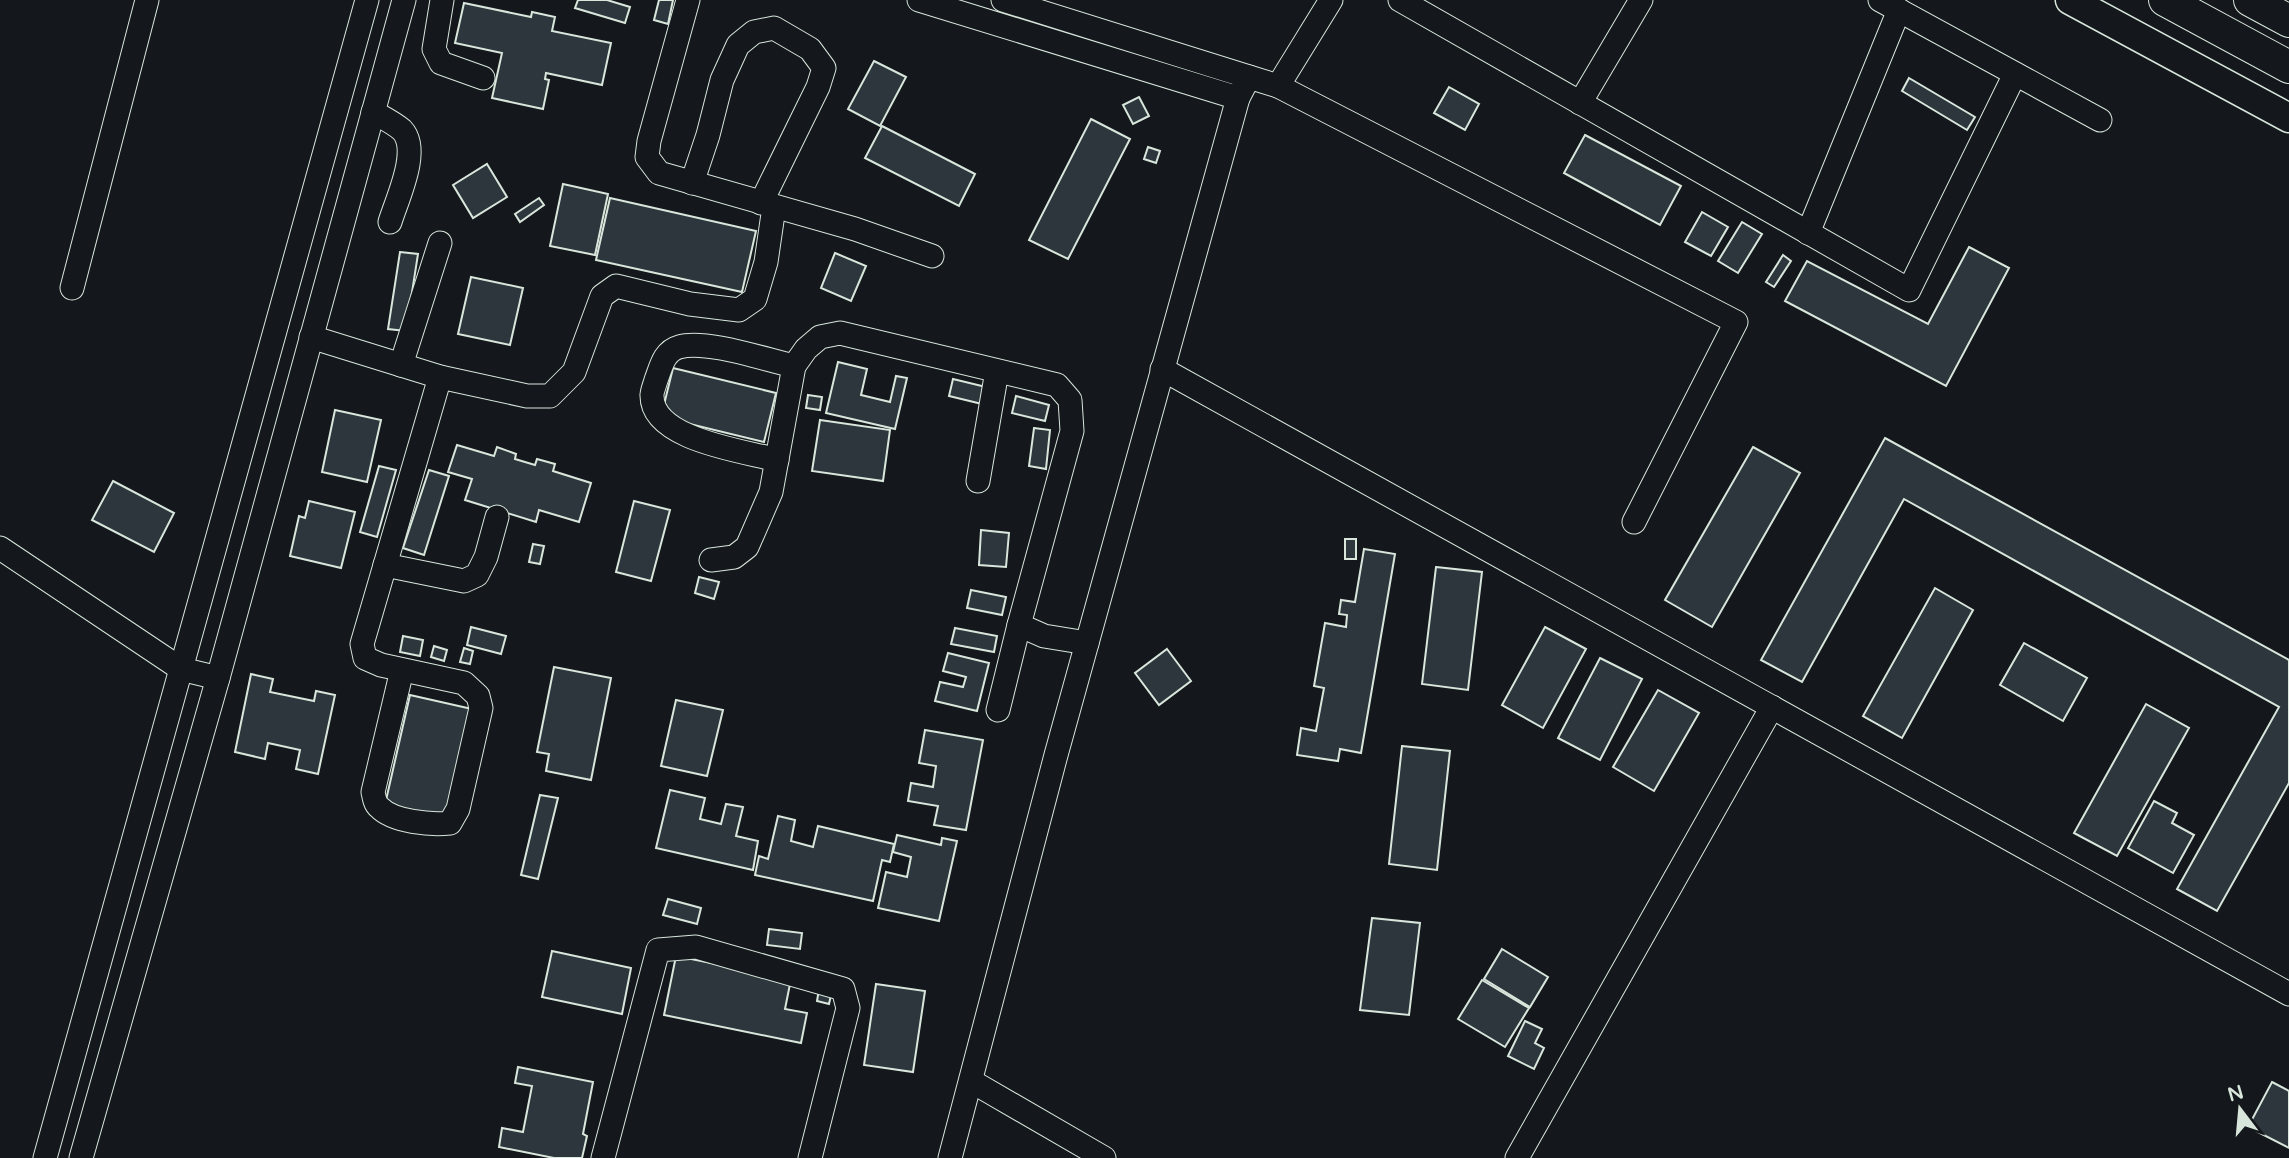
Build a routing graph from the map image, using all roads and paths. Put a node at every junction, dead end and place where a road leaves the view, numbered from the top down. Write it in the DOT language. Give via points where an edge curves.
graph roads {
  1 [pos="147,0"];
  2 [pos="367,0"];
  3 [pos="404,0"];
  4 [pos="442,0"];
  5 [pos="688,0"];
  6 [pos="919,0"];
  7 [pos="1003,0"];
  8 [pos="1331,0"];
  9 [pos="1400,0"];
  10 [pos="1641,0"];
  11 [pos="2070,0"];
  12 [pos="2165,0"];
  13 [pos="2250,0"];
  14 [pos="1889,5"];
  15 [pos="2289,21"];
  16 [pos="2289,67"];
  17 [pos="2015,74"];
  18 [pos="1249,77"];
  19 [pos="483,78"];
  20 [pos="1278,86"];
  21 [pos="1238,98"];
  22 [pos="1580,103"];
  23 [pos="373,112"];
  24 [pos="2289,118"];
  25 [pos="2100,120"];
  26 [pos="692,183"];
  27 [pos="768,205"];
  28 [pos="390,222"];
  29 [pos="1808,233"];
  30 [pos="440,243"];
  31 [pos="932,256"];
  32 [pos="72,289"];
  33 [pos="311,337"];
  34 [pos="401,365"];
  35 [pos="794,366"];
  36 [pos="1162,369"];
  37 [pos="997,370"];
  38 [pos="440,377"];
  39 [pos="777,460"];
  40 [pos="978,481"];
  41 [pos="497,517"];
  42 [pos="1634,522"];
  43 [pos="0,548"];
  44 [pos="711,560"];
  45 [pos="385,565"];
  46 [pos="1019,625"];
  47 [pos="1087,643"];
  48 [pos="181,669"];
  49 [pos="402,670"];
  50 [pos="218,678"];
  51 [pos="1772,707"];
  52 [pos="998,710"];
  53 [pos="2289,994"];
  54 [pos="971,1081"];
  55 [pos="45,1158"];
  56 [pos="81,1158"];
  57 [pos="603,1158"];
  58 [pos="810,1158"];
  59 [pos="950,1158"];
  60 [pos="1104,1158"];
  61 [pos="1517,1158"];
  1 -- 32 [label="street"];
  2 -- 48 [label="street"];
  3 -- 23 [label="street"];
  4 -- 19 [label="street" via="434,49 442,63"];
  5 -- 26 [label="street" via="646,157 659,173"];
  6 -- 21 [label="street"];
  7 -- 18 [label="street"];
  8 -- 20 [label="street"];
  9 -- 22 [label="street"];
  10 -- 22 [label="street"];
  11 -- 24 [label="main road"];
  12 -- 16 [label="highway"];
  13 -- 15 [label="highway"];
  14 -- 17 [label="street"];
  14 -- 29 [label="street"];
  17 -- 25 [label="street"];
  17 -- 29 [label="street" via="1909,290"];
  18 -- 20 [label="street"];
  18 -- 21 [label="street"];
  20 -- 42 [label="street" via="1736,322"];
  21 -- 36 [label="street"];
  22 -- 29 [label="street"];
  23 -- 28 [label="street" via="402,130 408,141 410,156"];
  23 -- 33 [label="street"];
  26 -- 27 [label="street"];
  26 -- 27 [label="street" via="722,80 738,45 754,33 774,28 810,48 824,68"];
  27 -- 31 [label="street"];
  27 -- 38 [label="street" via="766,262 755,299 739,310 616,286 602,296 574,372 550,396 527,396"];
  30 -- 34 [label="street"];
  33 -- 34 [label="street"];
  33 -- 50 [label="street"];
  34 -- 38 [label="street"];
  35 -- 37 [label="street" via="820,337 840,332"];
  35 -- 39 [label="street"];
  35 -- 39 [label="street" via="702,345 677,347 664,358 652,395 666,424 689,437"];
  36 -- 47 [label="street"];
  36 -- 51 [label="street"];
  37 -- 40 [label="street"];
  37 -- 46 [label="street" via="1057,385 1070,400 1072,431"];
  38 -- 45 [label="street"];
  39 -- 44 [label="street" via="771,492 747,547 734,557"];
  41 -- 45 [label="street" via="477,575 464,581"];
  43 -- 48 [label="street"];
  45 -- 49 [label="street" via="362,644 365,658"];
  46 -- 47 [label="street" via="1044,636"];
  46 -- 52 [label="street"];
  47 -- 54 [label="street"];
  48 -- 50 [label="street"];
  48 -- 55 [label="street"];
  49 -- 49 [label="street" via="464,683 478,696 481,708 458,809 450,823 432,825 390,815 377,806 373,792"];
  50 -- 56 [label="street"];
  51 -- 53 [label="street"];
  51 -- 61 [label="street"];
  54 -- 59 [label="street"];
  54 -- 60 [label="street"];
  57 -- 58 [label="street" via="658,950 696,947 843,989 848,1008"];
}
